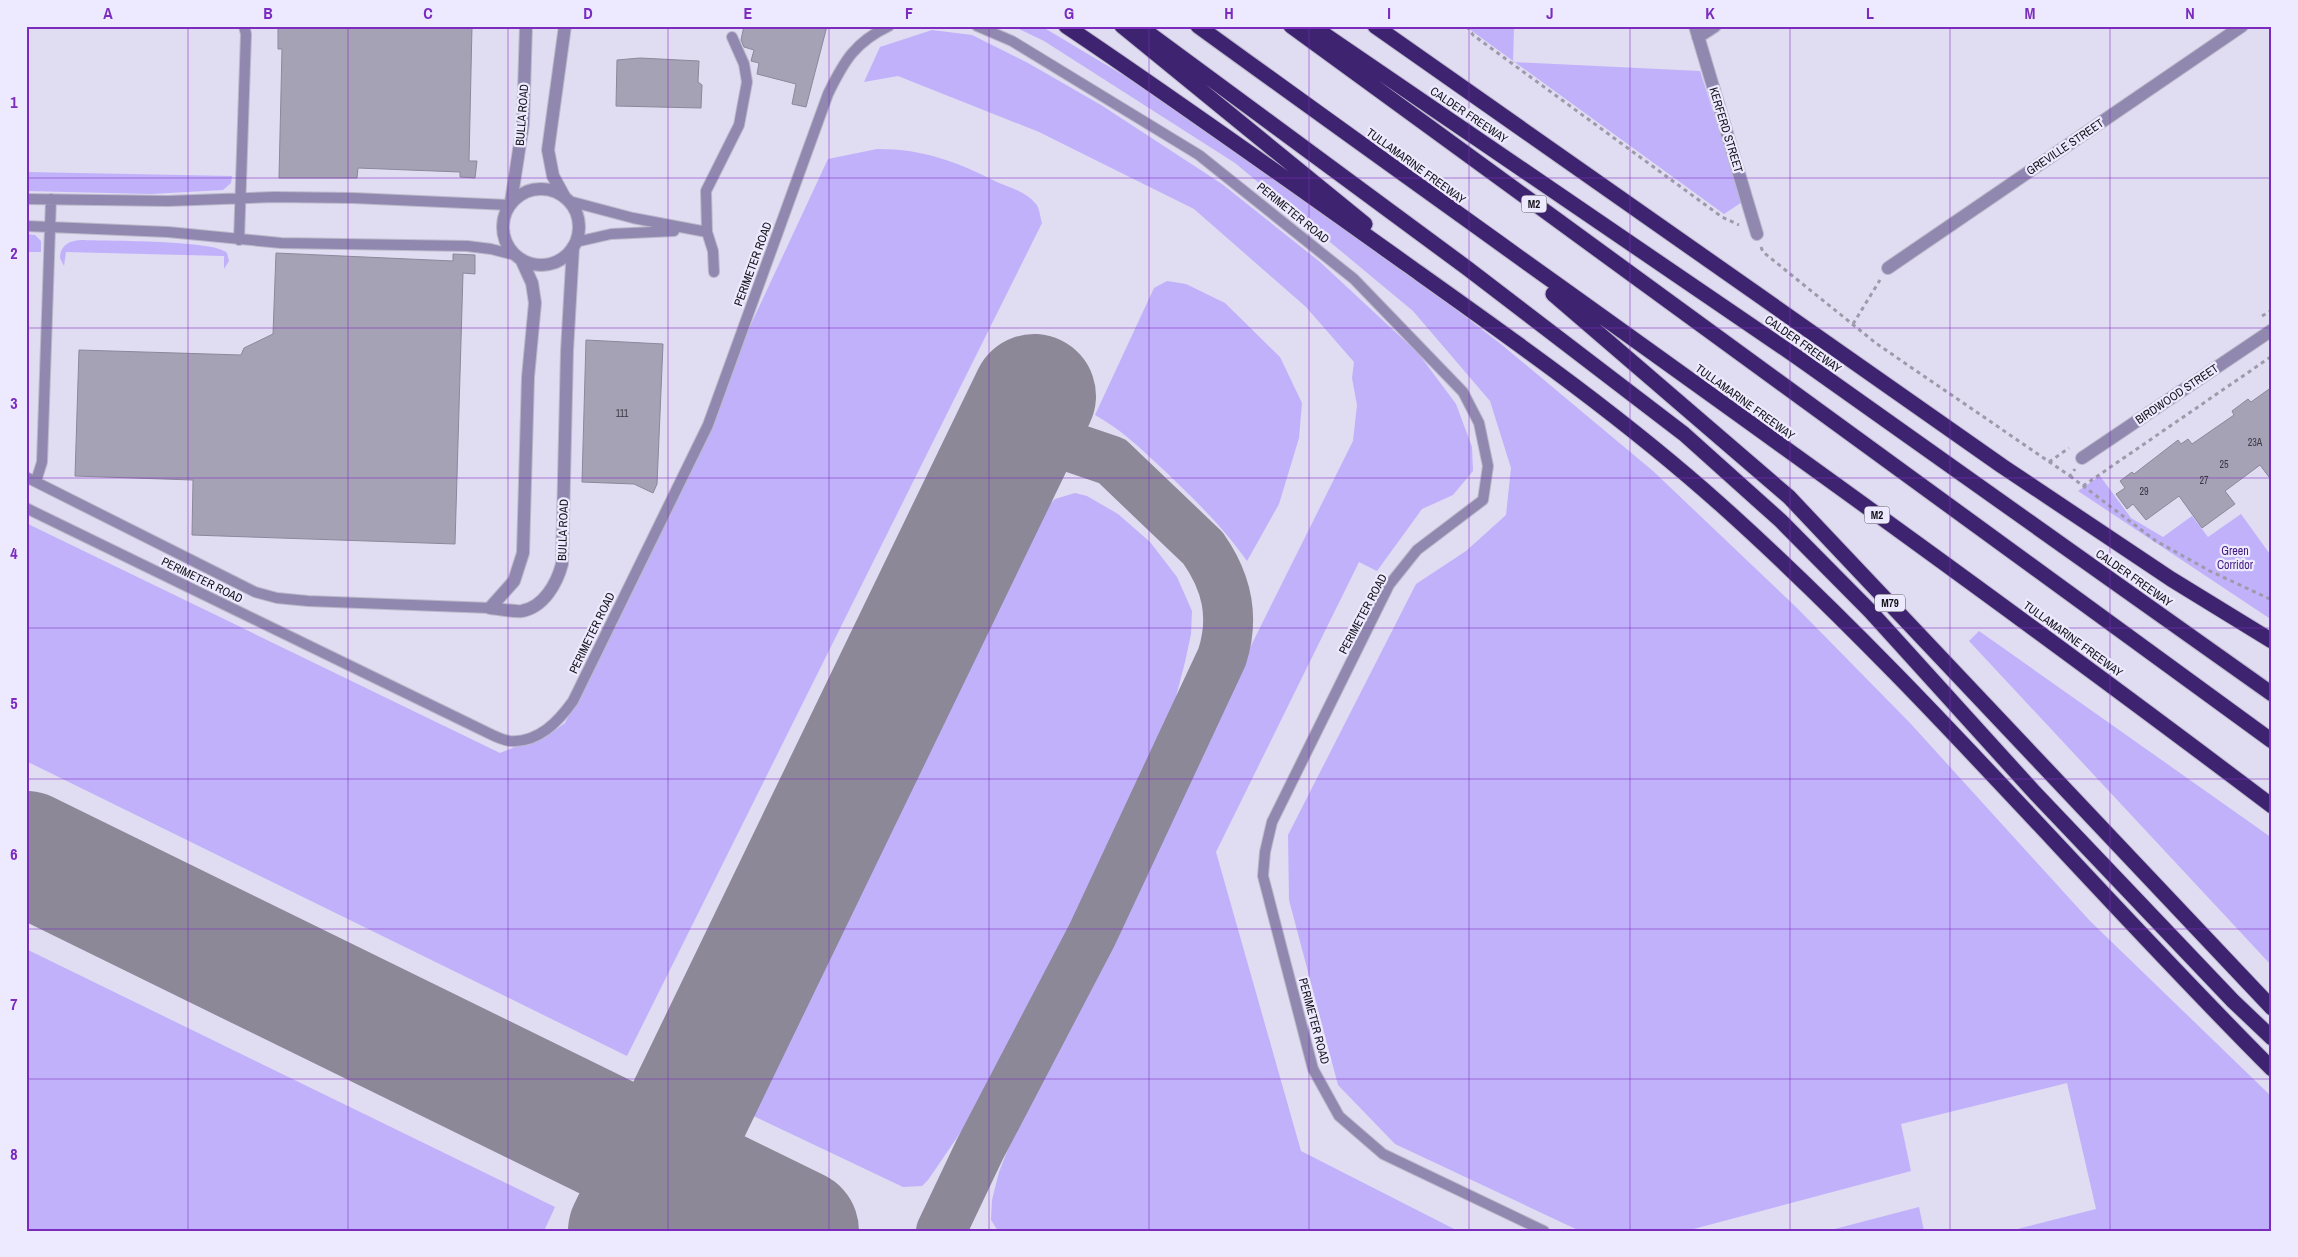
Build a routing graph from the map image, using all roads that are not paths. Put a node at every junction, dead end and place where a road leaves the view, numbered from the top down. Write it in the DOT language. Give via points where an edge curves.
graph roads {
  1 [pos="244,26"];
  2 [pos="526,26"];
  3 [pos="565,26"];
  4 [pos="889,26"];
  5 [pos="977,26"];
  6 [pos="1066,26"];
  7 [pos="1122,26"];
  8 [pos="1139,26"];
  9 [pos="1198,26"];
  10 [pos="1291,26"];
  11 [pos="1312,26"];
  12 [pos="1375,26"];
  13 [pos="1393,26"];
  14 [pos="1715,26"];
  15 [pos="2242,26"];
  16 [pos="1697,32"];
  17 [pos="732,37"];
  18 [pos="1574,166"];
  19 [pos="26,198"];
  20 [pos="51,199"];
  21 [pos="240,199"];
  22 [pos="567,199"];
  23 [pos="510,204"];
  24 [pos="26,226"];
  25 [pos="51,228"];
  26 [pos="692,230"];
  27 [pos="1478,230"];
  28 [pos="707,232"];
  29 [pos="1757,234"];
  30 [pos="239,240"];
  31 [pos="575,244"];
  32 [pos="518,258"];
  33 [pos="1888,268"];
  34 [pos="714,272"];
  35 [pos="1455,298"];
  36 [pos="2272,330"];
  37 [pos="2082,458"];
  38 [pos="31,479"];
  39 [pos="26,508"];
  40 [pos="2171,579"];
  41 [pos="490,608"];
  42 [pos="2272,641"];
  43 [pos="2272,652"];
  44 [pos="2272,694"];
  45 [pos="2272,741"];
  46 [pos="2272,806"];
  47 [pos="2272,1008"];
  48 [pos="2272,1038"];
  49 [pos="2272,1069"];
  50 [pos="1544,1231"];
  1 -- 21 [label="lane"];
  2 -- 23 [label="street, BULLA ROAD" via="523,124"];
  3 -- 22 [label="street" via="548,150 552,176"];
  4 -- 39 [label="lane, PERIMETER ROAD" via="855,48 832,87 708,425 573,701 558,722 542,733 509,741 480,730"];
  5 -- 50 [label="lane, PERIMETER ROAD" via="1012,41 1199,155 1272,211 1354,278 1431,356 1463,392 1479,423 1488,466 1483,500 1417,550 1389,586 1272,822 1263,876 1313,1069 1339,1116 1382,1154"];
  6 -- 35 [label="highway" via="1175,99"];
  7 -- 35 [label="highway"];
  8 -- 48 [label="highway" via="1459,262 1692,441 1781,521 1870,611 2035,793 2233,1002"];
  9 -- 27 [label="highway, TULLAMARINE FREEWAY / M2"];
  10 -- 45 [label="highway, M2"];
  11 -- 44 [label="highway, CALDER FREEWAY" via="1797,357"];
  12 -- 18 [label="highway"];
  13 -- 18 [label="highway"];
  14 -- 16 [label="street"];
  15 -- 33 [label="street, GREVILLE STREET"];
  16 -- 29 [label="street, KERFERD STREET"];
  17 -- 28 [label="lane" via="744,64 747,82 739,124 706,191"];
  18 -- 40 [label="highway" via="2002,466"];
  19 -- 20 [label="lane"];
  20 -- 21 [label="lane"];
  20 -- 25 [label="lane"];
  21 -- 23 [label="lane" via="353,198"];
  21 -- 30 [label="lane"];
  22 -- 23 [label="street" via="543,189 520,195"];
  22 -- 26 [label="lane"];
  22 -- 31 [label="street" via="578,221"];
  23 -- 32 [label="street" via="503,232 507,245"];
  24 -- 25 [label="lane"];
  25 -- 30 [label="lane" via="160,232"];
  25 -- 38 [label="lane" via="42,462"];
  26 -- 28 [label="lane"];
  26 -- 31 [label="lane" via="611,234"];
  27 -- 46 [label="highway, TULLAMARINE FREEWAY / M2" via="1941,561"];
  27 -- 47 [label="highway, M79" via="1789,497"];
  28 -- 34 [label="lane" via="713,251"];
  30 -- 32 [label="lane" via="467,246 491,249"];
  31 -- 32 [label="street" via="550,264 530,264"];
  31 -- 41 [label="street, BULLA ROAD" via="567,351 562,564 551,591 533,607 521,611"];
  32 -- 41 [label="street" via="532,283 535,303 525,434 523,553 514,581"];
  35 -- 49 [label="highway" via="1572,384 1720,504 1900,678"];
  36 -- 37 [label="street, BIRDWOOD STREET"];
  38 -- 41 [label="lane" via="235,584 262,594 308,601"];
  40 -- 42 [label="highway"];
  40 -- 43 [label="highway"];
}
